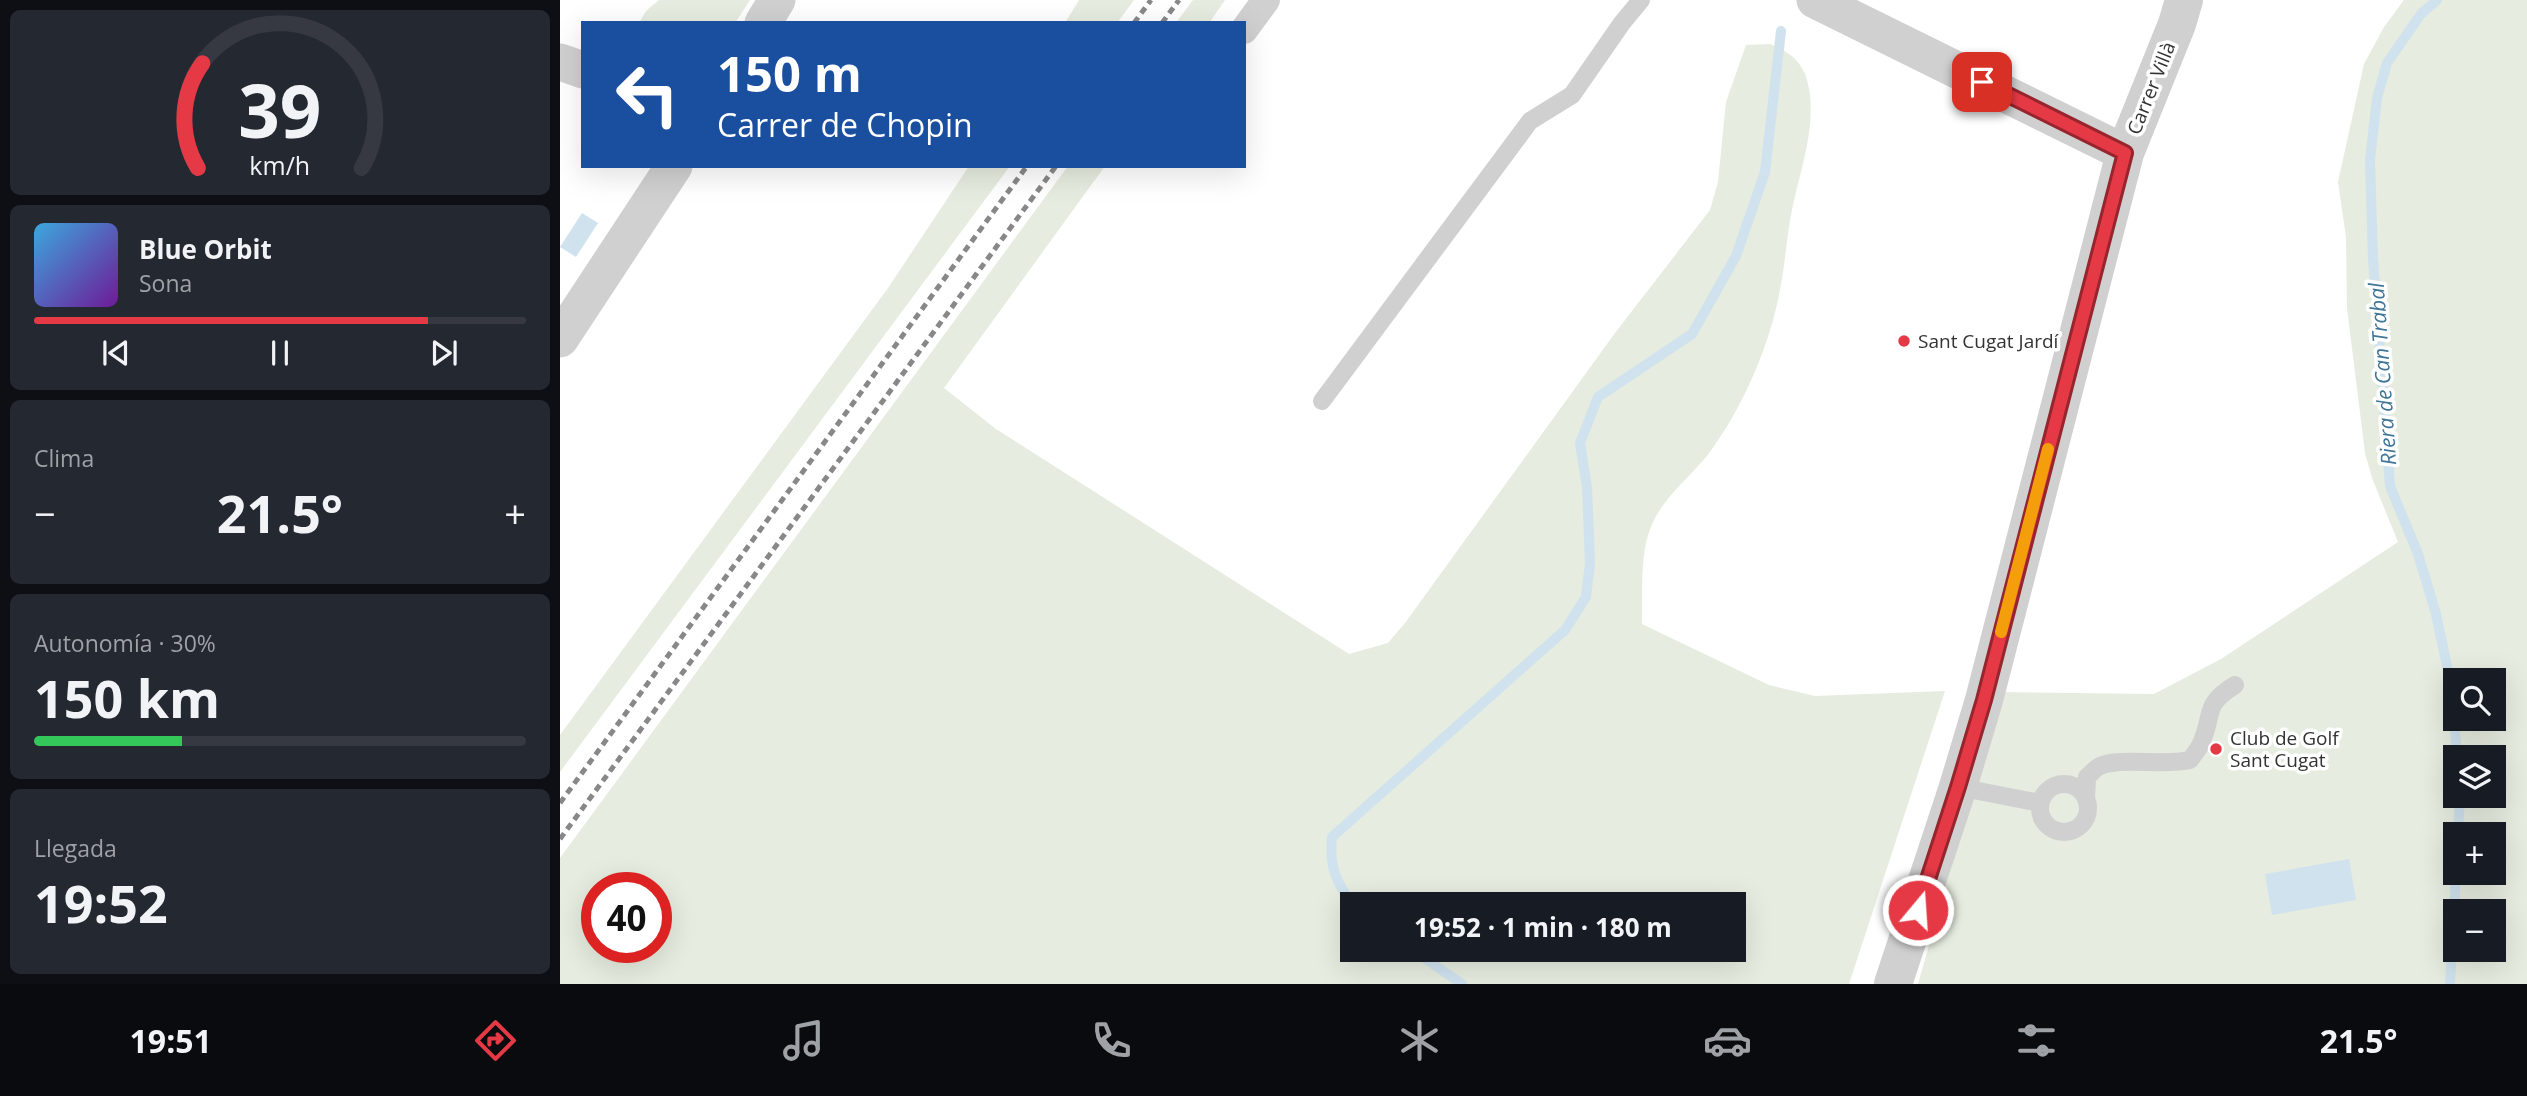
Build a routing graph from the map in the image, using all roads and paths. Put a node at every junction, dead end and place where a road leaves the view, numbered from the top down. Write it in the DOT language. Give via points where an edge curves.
graph roads {
  1 [pos="777,0"];
  2 [pos="1266,0"];
  3 [pos="1641,0"];
  4 [pos="1815,0"];
  5 [pos="2184,0"];
  6 [pos="764,21"];
  7 [pos="1246,27"];
  8 [pos="2125,153"];
  9 [pos="673,168"];
  10 [pos="560,339"];
  11 [pos="1322,401"];
  12 [pos="2235,685"];
  13 [pos="1958,787"];
  14 [pos="2086,799"];
  15 [pos="2040,803"];
  16 [pos="1893,984"];
  1 -- 6 [label="street"];
  2 -- 7 [label="street"];
  3 -- 11 [label="lane" via="1572,95 1530,121"];
  4 -- 8 [label="street"];
  5 -- 8 [label="street, Carrer Villà"];
  8 -- 13 [label="street, Carrer Villà"];
  9 -- 10 [label="street"];
  12 -- 14 [label="lane" via="2217,696 2202,741 2190,760 2099,766 2087,777"];
  13 -- 15 [label="lane"];
  13 -- 16 [label="street, Carrer Villà"];
  14 -- 15 [label="lane" via="2076,787 2060,784 2046,792"];
  14 -- 15 [label="lane" via="2084,821 2068,832 2045,823"];
}
